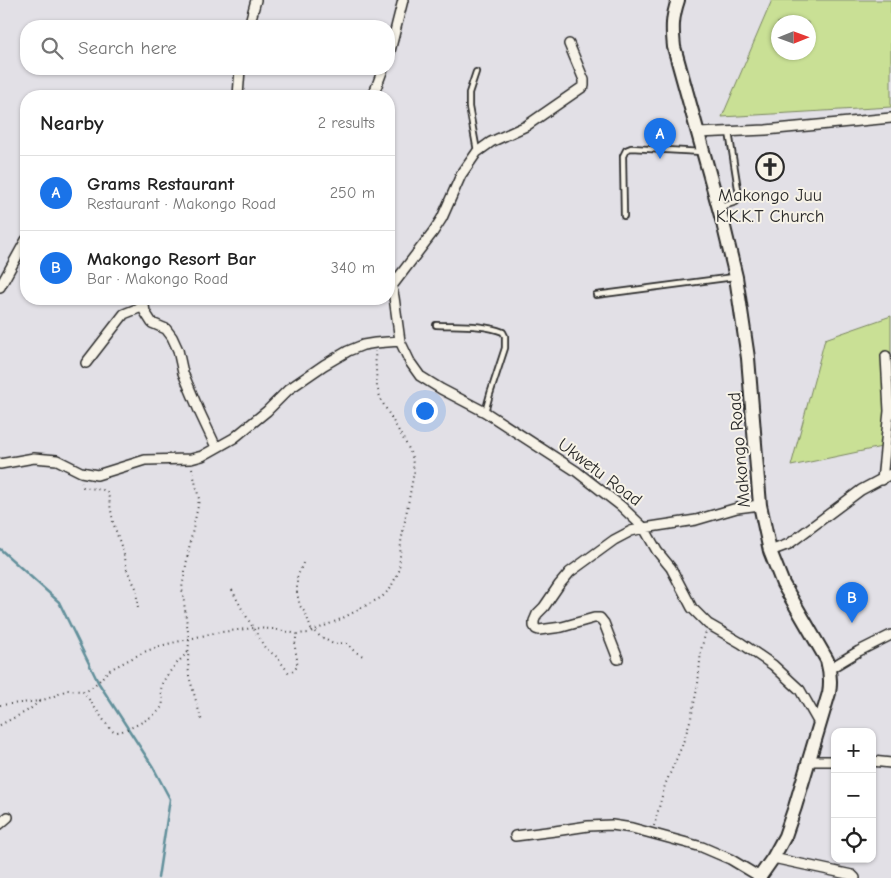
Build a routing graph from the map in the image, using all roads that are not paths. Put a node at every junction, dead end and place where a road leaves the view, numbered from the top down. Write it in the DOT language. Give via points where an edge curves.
graph roads {
  1 [pos="256,0"];
  2 [pos="403,0"];
  3 [pos="678,0"];
  4 [pos="251,20"];
  5 [pos="395,31"];
  6 [pos="569,44"];
  7 [pos="476,72"];
  8 [pos="240,75"];
  9 [pos="381,75"];
  10 [pos="238,90"];
  11 [pos="375,90"];
  12 [pos="891,118"];
  13 [pos="729,132"];
  14 [pos="698,133"];
  15 [pos="477,152"];
  16 [pos="704,152"];
  17 [pos="719,208"];
  18 [pos="624,216"];
  19 [pos="20,251"];
  20 [pos="736,276"];
  21 [pos="395,282"];
  22 [pos="0,287"];
  23 [pos="596,295"];
  24 [pos="138,305"];
  25 [pos="144,305"];
  26 [pos="395,305"];
  27 [pos="436,325"];
  28 [pos="400,341"];
  29 [pos="886,356"];
  30 [pos="86,363"];
  31 [pos="485,412"];
  32 [pos="216,447"];
  33 [pos="0,464"];
  34 [pos="891,474"];
  35 [pos="882,480"];
  36 [pos="760,505"];
  37 [pos="644,528"];
  38 [pos="770,551"];
  39 [pos="891,635"];
  40 [pos="618,659"];
  41 [pos="829,669"];
  42 [pos="820,725"];
  43 [pos="808,761"];
  44 [pos="831,761"];
  45 [pos="876,761"];
  46 [pos="891,763"];
  47 [pos="8,817"];
  48 [pos="0,824"];
  49 [pos="515,836"];
  50 [pos="773,858"];
  51 [pos="760,877"];
  52 [pos="855,878"];
  1 -- 4 [label="street"];
  2 -- 5 [label="street"];
  3 -- 14 [label="street, Makongo Road" via="673,15 674,47"];
  6 -- 15 [label="street" via="584,86 526,126"];
  7 -- 15 [label="lane" via="469,93 469,107"];
  8 -- 10 [label="street"];
  9 -- 11 [label="street"];
  12 -- 13 [label="street"];
  13 -- 14 [label="street"];
  13 -- 17 [label="lane" via="739,195 736,202"];
  14 -- 16 [label="street, Makongo Road"];
  15 -- 21 [label="street" via="461,175 442,218"];
  16 -- 17 [label="street, Makongo Road"];
  16 -- 18 [label="lane" via="626,150 623,156"];
  17 -- 20 [label="street, Makongo Road"];
  19 -- 22 [label="street"];
  20 -- 23 [label="lane"];
  20 -- 36 [label="street, Makongo Road" via="748,358"];
  24 -- 30 [label="street" via="124,314"];
  25 -- 32 [label="street" via="152,323 166,329 172,337 183,373"];
  26 -- 28 [label="street, Ukwetu Road"];
  27 -- 31 [label="lane" via="480,327 504,332 504,348"];
  28 -- 31 [label="street, Ukwetu Road" via="420,376"];
  28 -- 32 [label="street" via="374,342 348,351 289,389 234,438"];
  29 -- 35 [label="street" via="889,411"];
  31 -- 37 [label="street, Ukwetu Road" via="576,471"];
  32 -- 33 [label="street" via="191,459 146,460 97,475 81,472 57,460 34,458"];
  34 -- 35 [label="street"];
  35 -- 38 [label="street" via="861,490 789,544"];
  36 -- 37 [label="street"];
  36 -- 38 [label="street, Makongo Road"];
  37 -- 40 [label="street" via="614,540 570,572 534,621 539,630 600,618"];
  37 -- 42 [label="street, Ukwetu Road" via="671,568 692,608 708,624 773,665 800,690"];
  38 -- 41 [label="street, Makongo Road" via="783,584 827,660"];
  39 -- 41 [label="street"];
  41 -- 42 [label="street, Makongo Road" via="829,693"];
  42 -- 43 [label="street, Makongo Road"];
  43 -- 44 [label="street"];
  43 -- 50 [label="street, Makongo Road" via="796,807"];
  45 -- 46 [label="street"];
  47 -- 48 [label="street"];
  49 -- 51 [label="street" via="588,826 632,828 702,847"];
  50 -- 51 [label="street, Makongo Road"];
  50 -- 52 [label="street"];
}
